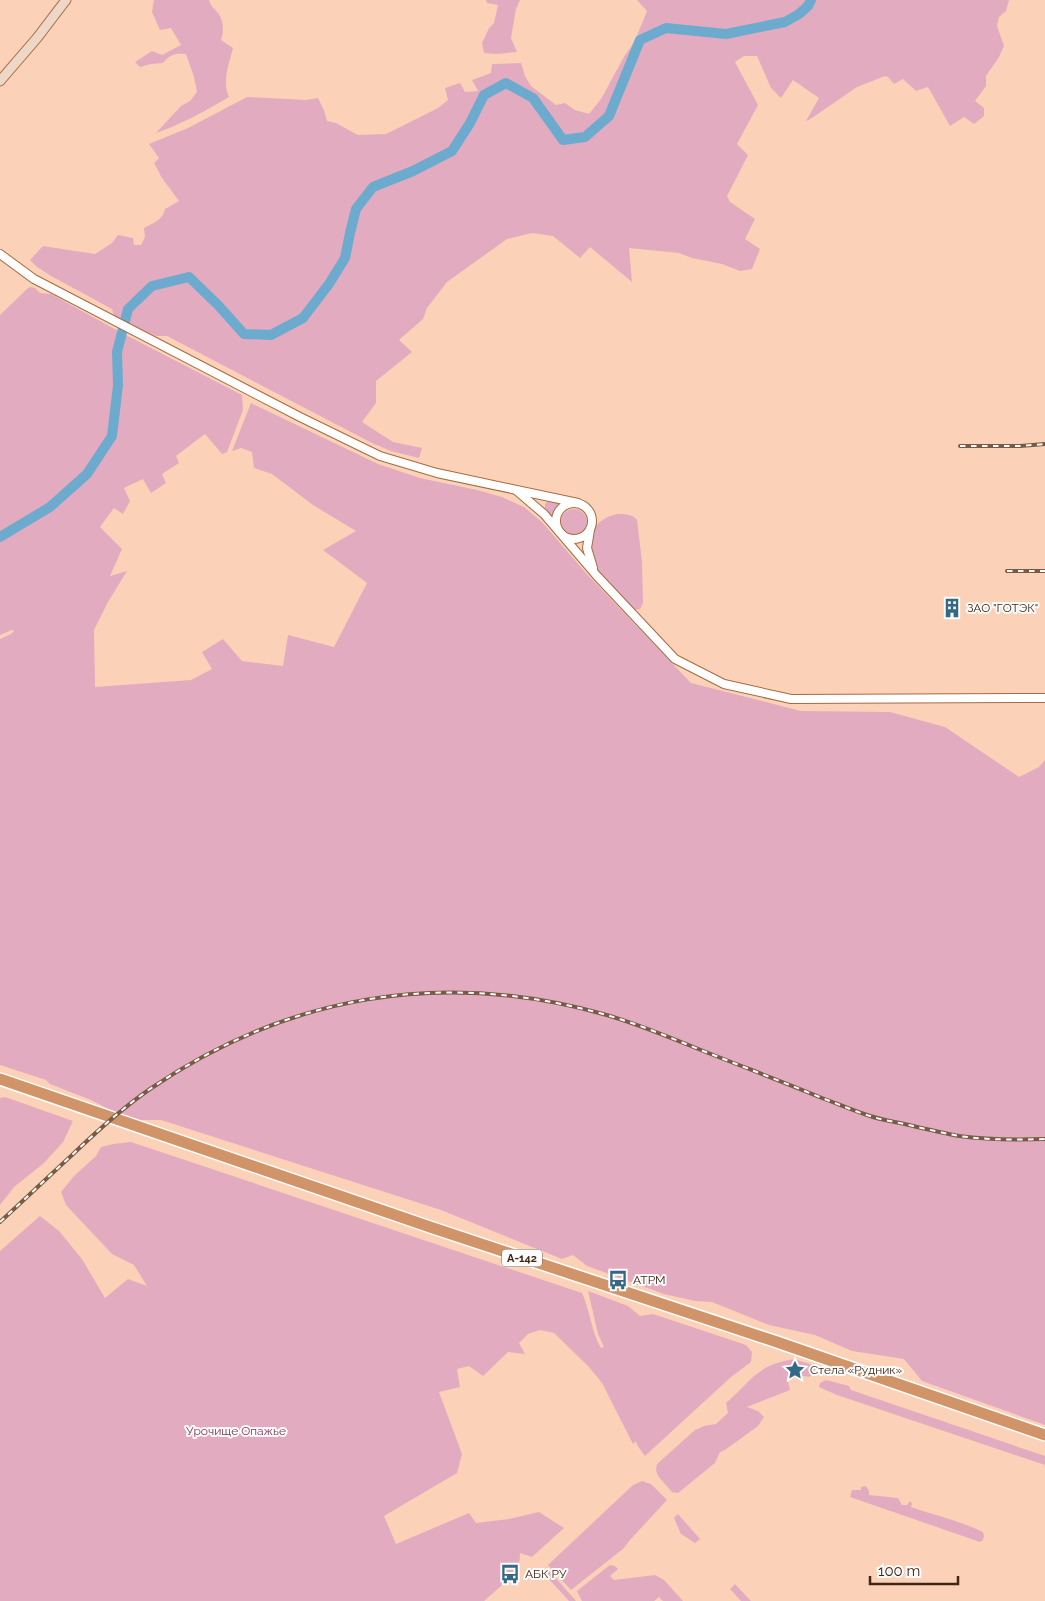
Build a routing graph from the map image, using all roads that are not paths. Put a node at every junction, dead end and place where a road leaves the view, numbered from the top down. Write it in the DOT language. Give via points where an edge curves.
graph roads {
  1 [pos="66,0"];
  2 [pos="0,81"];
  3 [pos="0,254"];
  4 [pos="516,489"];
  5 [pos="578,503"];
  6 [pos="591,529"];
  7 [pos="560,532"];
  8 [pos="597,576"];
  9 [pos="1045,698"];
  10 [pos="0,1079"];
  11 [pos="1045,1435"];
  1 -- 2 [label="main road"];
  3 -- 4 [label="street" via="34,280 360,447 437,474"];
  4 -- 5 [label="street"];
  4 -- 7 [label="street"];
  5 -- 6 [label="street" via="590,514"];
  5 -- 7 [label="street" via="568,504 559,511 556,522"];
  6 -- 7 [label="street" via="576,539"];
  6 -- 8 [label="street" via="588,552"];
  7 -- 8 [label="street"];
  8 -- 9 [label="street" via="675,659 724,684 791,699"];
  10 -- 11 [label="highway, А-142"];
}
